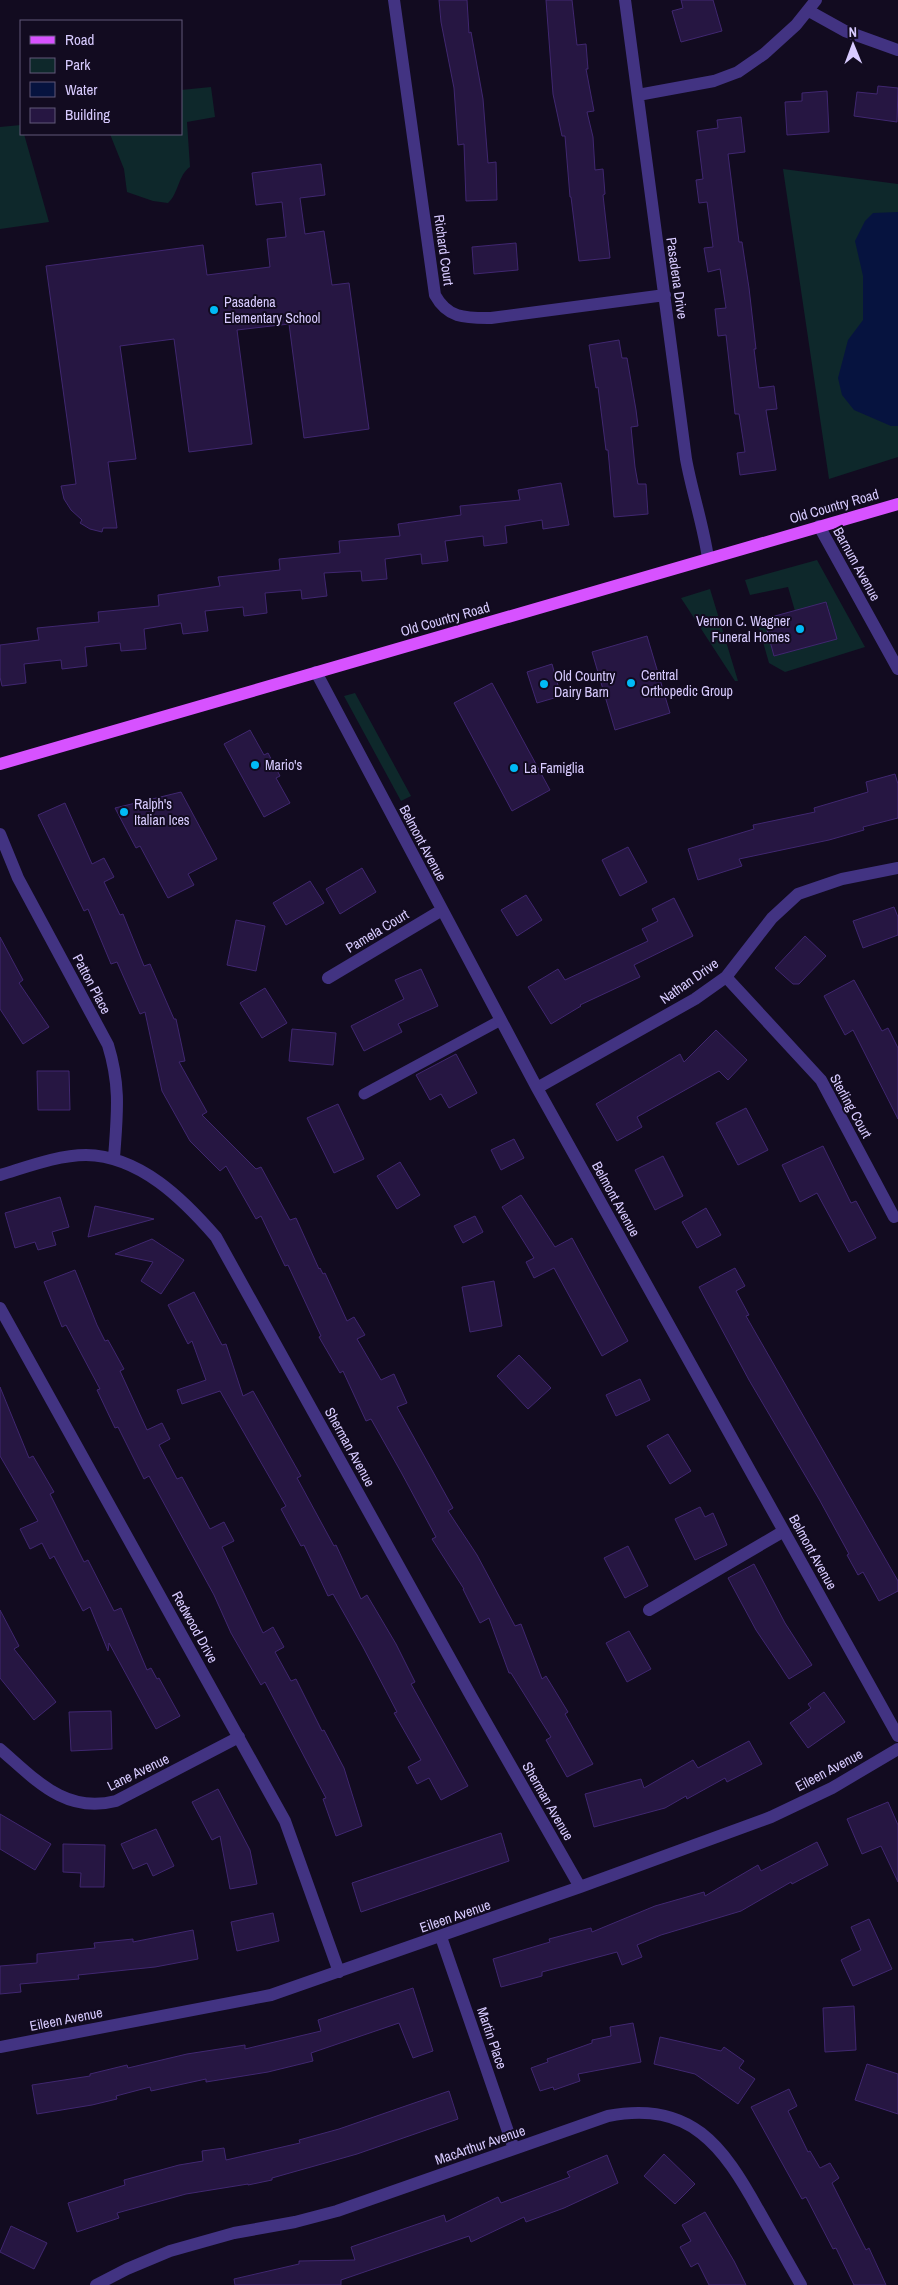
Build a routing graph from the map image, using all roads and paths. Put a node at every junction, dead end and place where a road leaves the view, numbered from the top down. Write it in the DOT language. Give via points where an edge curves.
graph roads {
  1 [pos="394,0"];
  2 [pos="625,0"];
  3 [pos="812,5"];
  4 [pos="898,50"];
  5 [pos="638,95"];
  6 [pos="664,295"];
  7 [pos="898,504"];
  8 [pos="819,526"];
  9 [pos="708,558"];
  10 [pos="898,669"];
  11 [pos="316,672"];
  12 [pos="0,764"];
  13 [pos="0,834"];
  14 [pos="898,868"];
  15 [pos="442,910"];
  16 [pos="726,977"];
  17 [pos="328,978"];
  18 [pos="501,1020"];
  19 [pos="537,1088"];
  20 [pos="364,1094"];
  21 [pos="114,1158"];
  22 [pos="0,1175"];
  23 [pos="894,1217"];
  24 [pos="0,1308"];
  25 [pos="784,1531"];
  26 [pos="649,1610"];
  27 [pos="898,1736"];
  28 [pos="239,1737"];
  29 [pos="0,1749"];
  30 [pos="898,1750"];
  31 [pos="580,1887"];
  32 [pos="441,1937"];
  33 [pos="339,1972"];
  34 [pos="0,2047"];
  35 [pos="514,2149"];
  36 [pos="96,2285"];
  37 [pos="800,2285"];
  1 -- 6 [label="street, Richard Court" via="435,295 441,306 465,318 491,318"];
  2 -- 5 [label="street, Pasadena Drive"];
  3 -- 4 [label="street" via="845,30"];
  3 -- 5 [label="street" via="796,25 764,54 738,72 714,81"];
  5 -- 6 [label="street, Pasadena Drive"];
  6 -- 9 [label="street, Pasadena Drive" via="686,459"];
  7 -- 8 [label="main road, Old Country Road"];
  8 -- 9 [label="main road, Old Country Road"];
  8 -- 10 [label="street, Barnum Avenue"];
  9 -- 11 [label="main road, Old Country Road"];
  11 -- 12 [label="main road, Old Country Road"];
  11 -- 15 [label="street, Belmont Avenue"];
  13 -- 21 [label="street, Patton Place" via="18,878 108,1045 119,1095"];
  14 -- 16 [label="street, Nathan Drive" via="842,879 798,894 772,918"];
  15 -- 17 [label="street, Pamela Court"];
  15 -- 18 [label="street, Belmont Avenue"];
  16 -- 19 [label="street, Nathan Drive" via="695,999"];
  16 -- 23 [label="street, Sterling Court" via="821,1080"];
  18 -- 19 [label="street, Belmont Avenue"];
  18 -- 20 [label="lane"];
  19 -- 25 [label="street, Belmont Avenue"];
  21 -- 22 [label="street, Sherman Avenue" via="85,1155"];
  21 -- 31 [label="street, Sherman Avenue" via="155,1179 192,1209 216,1237"];
  24 -- 28 [label="street, Redwood Drive"];
  25 -- 26 [label="street"];
  25 -- 27 [label="street, Belmont Avenue"];
  28 -- 29 [label="street, Lane Avenue" via="106,1804 80,1804 62,1798"];
  28 -- 33 [label="street, Redwood Drive" via="286,1821"];
  30 -- 31 [label="street, Eileen Avenue" via="771,1818"];
  31 -- 32 [label="street, Eileen Avenue"];
  32 -- 33 [label="street, Eileen Avenue"];
  32 -- 35 [label="street, Martin Place"];
  33 -- 34 [label="street, Eileen Avenue" via="246,2001"];
  35 -- 36 [label="street, MacArthur Avenue" via="337,2211 234,2233 170,2251"];
  35 -- 37 [label="street, MacArthur Avenue" via="608,2116 651,2112 676,2118 694,2127 722,2152 742,2180"];
}
